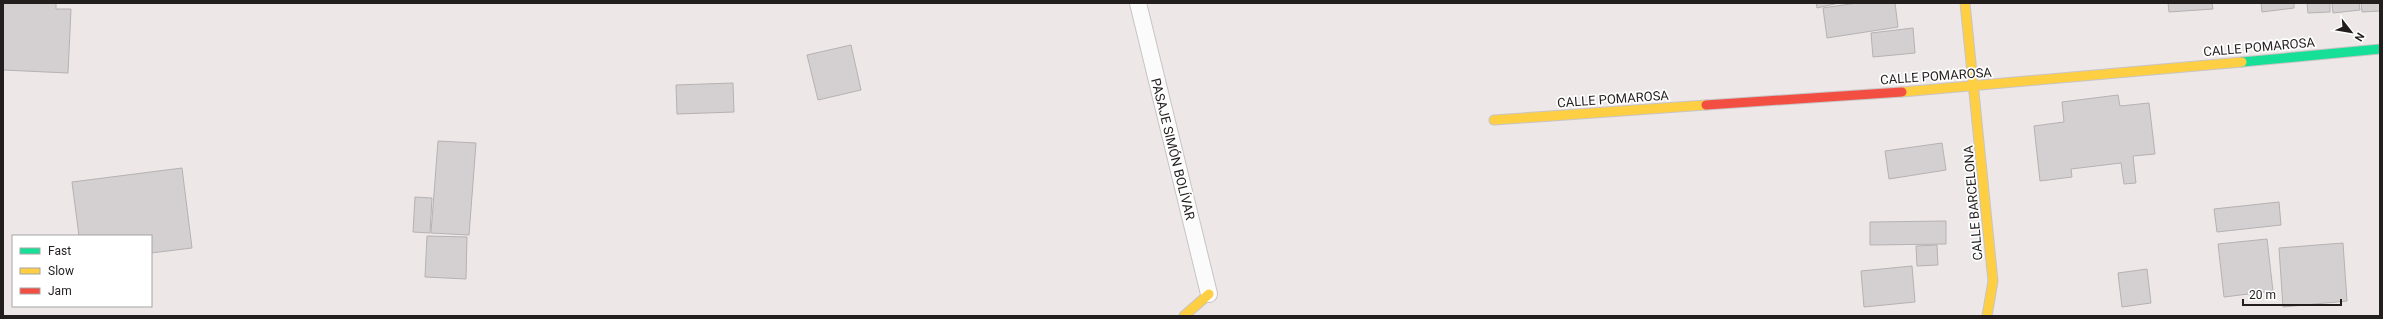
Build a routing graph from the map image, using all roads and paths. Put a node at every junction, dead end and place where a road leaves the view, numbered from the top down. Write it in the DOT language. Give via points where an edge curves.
graph roads {
  1 [pos="1138,3"];
  2 [pos="1965,3"];
  3 [pos="2380,49"];
  4 [pos="1975,87"];
  5 [pos="1494,120"];
  6 [pos="1209,294"];
  7 [pos="1184,316"];
  8 [pos="1987,316"];
  1 -- 6 [label="lane, PASAJE SIMÓN BOLÍVAR"];
  2 -- 4 [label="street, CALLE BARCELONA"];
  3 -- 4 [label="street, CALLE POMAROSA"];
  4 -- 5 [label="street, CALLE POMAROSA"];
  4 -- 8 [label="street, CALLE BARCELONA" via="1993,280"];
  6 -- 7 [label="street"];
}
